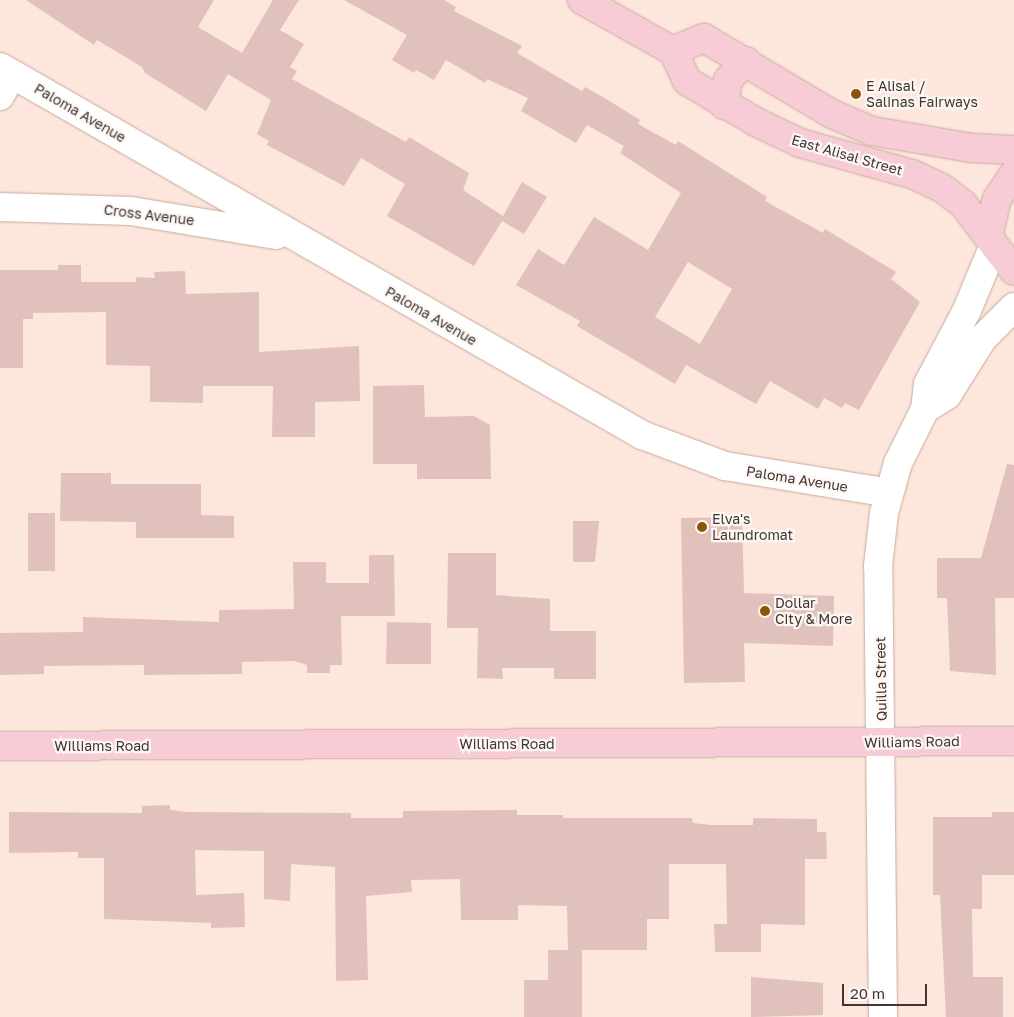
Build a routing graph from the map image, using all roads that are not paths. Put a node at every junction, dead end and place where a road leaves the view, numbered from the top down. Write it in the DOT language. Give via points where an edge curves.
graph roads {
  1 [pos="582,0"];
  2 [pos="673,50"];
  3 [pos="746,61"];
  4 [pos="4,79"];
  5 [pos="724,104"];
  6 [pos="1014,150"];
  7 [pos="1014,174"];
  8 [pos="0,207"];
  9 [pos="296,239"];
  10 [pos="991,241"];
  11 [pos="1014,270"];
  12 [pos="1014,307"];
  13 [pos="925,409"];
  14 [pos="889,493"];
  15 [pos="1014,741"];
  16 [pos="882,743"];
  17 [pos="0,746"];
  18 [pos="883,1017"];
  1 -- 2 [label="main road"];
  2 -- 3 [label="main road" via="704,38"];
  2 -- 5 [label="main road, East Alisal Street" via="687,81"];
  3 -- 5 [label="main road" via="728,80"];
  3 -- 6 [label="main road" via="850,124 896,136"];
  4 -- 9 [label="street, Paloma Avenue"];
  5 -- 10 [label="main road, East Alisal Street" via="800,142 929,181 963,204"];
  7 -- 10 [label="main road" via="997,199"];
  8 -- 9 [label="street, Cross Avenue" via="131,211"];
  9 -- 14 [label="street, Paloma Avenue" via="659,442 725,466"];
  10 -- 11 [label="main road, East Alisal Street"];
  10 -- 13 [label="street, Quilla Street" via="967,310 928,384"];
  12 -- 13 [label="street" via="983,338 947,395"];
  13 -- 14 [label="street, Quilla Street"];
  14 -- 16 [label="street, Quilla Street" via="878,566"];
  15 -- 16 [label="main road, Williams Road"];
  16 -- 17 [label="main road, Williams Road"];
  16 -- 18 [label="street, Quilla Street"];
}
